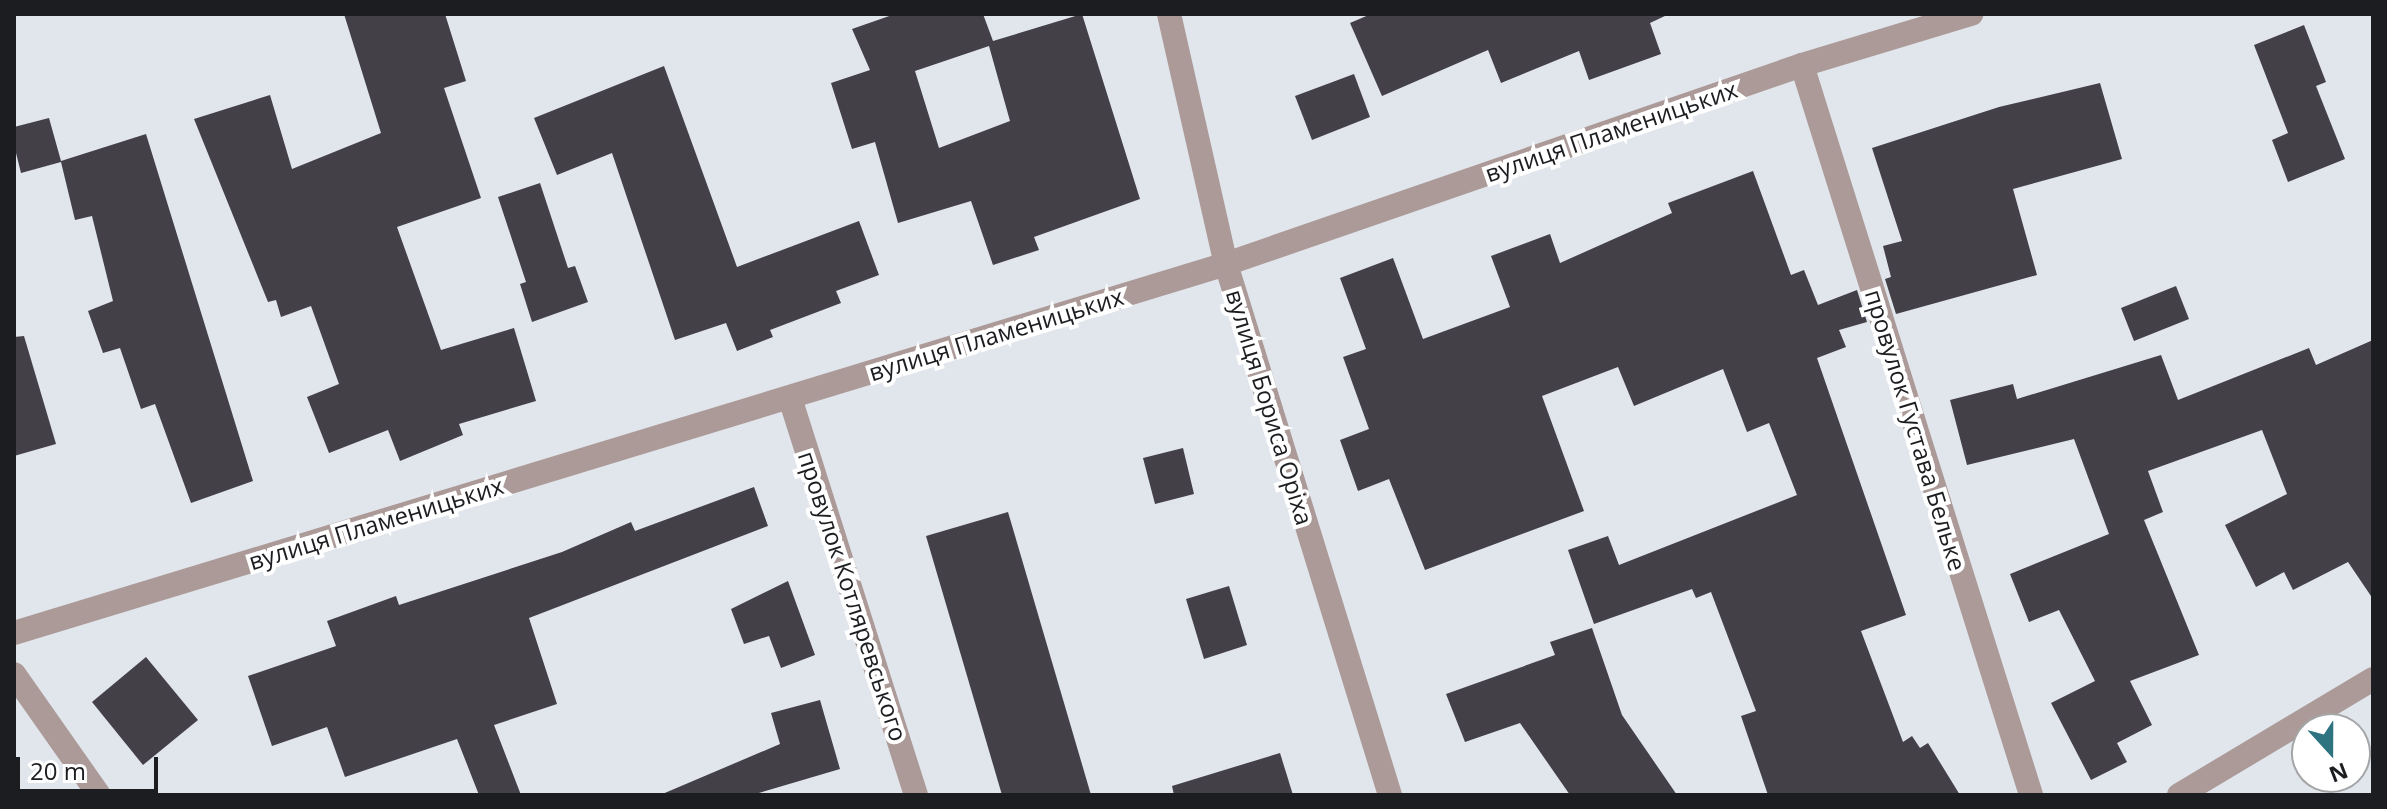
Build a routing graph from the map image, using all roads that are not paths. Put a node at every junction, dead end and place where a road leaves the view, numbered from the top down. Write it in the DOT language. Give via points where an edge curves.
graph roads {
  1 [pos="1169,14"];
  2 [pos="1971,14"];
  3 [pos="1802,65"];
  4 [pos="1226,264"];
  5 [pos="790,398"];
  6 [pos="14,633"];
  7 [pos="14,674"];
  8 [pos="2373,679"];
  9 [pos="99,795"];
  10 [pos="916,795"];
  11 [pos="1390,795"];
  12 [pos="2031,795"];
  13 [pos="2179,795"];
  1 -- 4 [label="street, вулиця Бориса Оріха"];
  2 -- 3 [label="street, вулиця Пламеницьких"];
  3 -- 4 [label="street, вулиця Пламеницьких"];
  3 -- 12 [label="street, провулок Густава Бельке"];
  4 -- 5 [label="street, вулиця Пламеницьких"];
  4 -- 11 [label="street, вулиця Бориса Оріха"];
  5 -- 6 [label="street, вулиця Пламеницьких"];
  5 -- 10 [label="street, провулок Котляревського"];
  7 -- 9 [label="street"];
  8 -- 13 [label="street"];
}
